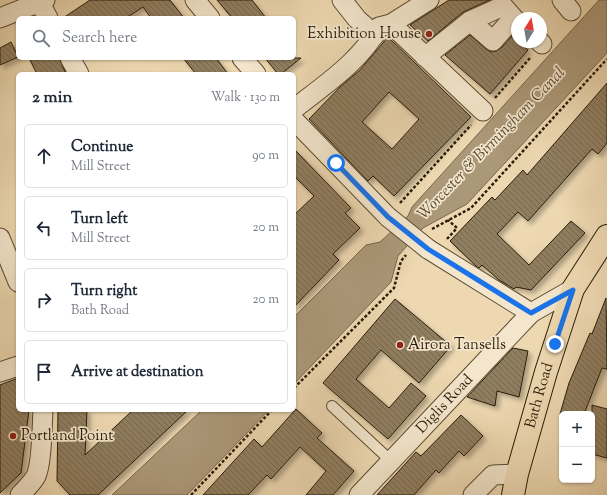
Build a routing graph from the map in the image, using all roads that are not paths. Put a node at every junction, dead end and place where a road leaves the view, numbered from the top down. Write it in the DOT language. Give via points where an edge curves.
graph roads {
  1 [pos="195,0"];
  2 [pos="342,0"];
  3 [pos="429,0"];
  4 [pos="44,7"];
  5 [pos="511,15"];
  6 [pos="208,16"];
  7 [pos="0,18"];
  8 [pos="470,21"];
  9 [pos="391,24"];
  10 [pos="511,24"];
  11 [pos="375,35"];
  12 [pos="425,57"];
  13 [pos="71,60"];
  14 [pos="244,60"];
  15 [pos="78,72"];
  16 [pos="254,72"];
  17 [pos="296,107"];
  18 [pos="484,111"];
  19 [pos="296,122"];
  20 [pos="607,236"];
  21 [pos="0,238"];
  22 [pos="16,277"];
  23 [pos="573,290"];
  24 [pos="531,313"];
  25 [pos="16,367"];
  26 [pos="0,372"];
  27 [pos="332,406"];
  28 [pos="43,412"];
  29 [pos="391,461"];
  30 [pos="517,474"];
  31 [pos="20,495"];
  32 [pos="359,495"];
  33 [pos="473,495"];
  34 [pos="513,495"];
  1 -- 6 [label="street"];
  2 -- 11 [label="street" via="356,19"];
  3 -- 9 [label="street"];
  4 -- 7 [label="street"];
  5 -- 8 [label="street" via="503,6"];
  8 -- 10 [label="street" via="493,41"];
  8 -- 12 [label="street"];
  9 -- 11 [label="street" via="379,27"];
  9 -- 12 [label="street"];
  11 -- 17 [label="street" via="357,58"];
  12 -- 18 [label="street"];
  13 -- 15 [label="street"];
  14 -- 16 [label="street"];
  19 -- 24 [label="street, bridge" via="419,249"];
  20 -- 23 [label="main road, Bath Road"];
  21 -- 22 [label="street"];
  23 -- 24 [label="street, Diglis Road"];
  23 -- 30 [label="main road, Bath Road"];
  24 -- 29 [label="street, Diglis Road"];
  25 -- 26 [label="street"];
  27 -- 29 [label="lane"];
  28 -- 31 [label="street" via="40,463 28,488"];
  29 -- 32 [label="street, Diglis Road"];
  30 -- 33 [label="street" via="493,475"];
  30 -- 34 [label="main road, Bath Road"];
}
